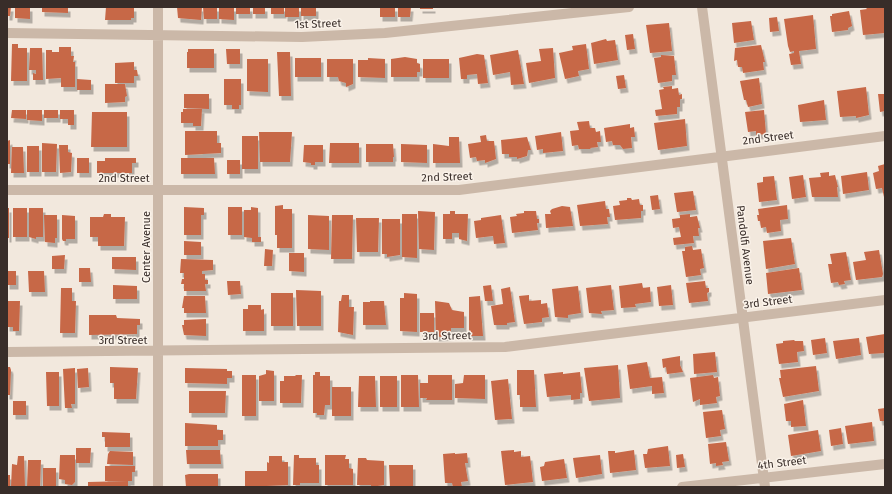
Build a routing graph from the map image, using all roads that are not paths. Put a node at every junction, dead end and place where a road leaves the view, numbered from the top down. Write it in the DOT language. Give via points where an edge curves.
graph roads {
  1 [pos="158,7"];
  2 [pos="629,7"];
  3 [pos="702,7"];
  4 [pos="7,33"];
  5 [pos="158,34"];
  6 [pos="885,136"];
  7 [pos="722,156"];
  8 [pos="7,190"];
  9 [pos="158,190"];
  10 [pos="885,300"];
  11 [pos="743,318"];
  12 [pos="7,352"];
  13 [pos="158,352"];
  14 [pos="885,464"];
  15 [pos="765,482"];
  16 [pos="158,487"];
  17 [pos="682,487"];
  1 -- 5 [label="street, Center Avenue"];
  2 -- 5 [label="street, 1st Street" via="384,33 302,37"];
  3 -- 7 [label="street, Pandolfi Avenue"];
  4 -- 5 [label="street, 1st Street"];
  5 -- 9 [label="street, Center Avenue"];
  6 -- 7 [label="street, 2nd Street"];
  7 -- 9 [label="street, 2nd Street" via="459,190"];
  7 -- 11 [label="street, Pandolfi Avenue"];
  8 -- 9 [label="street, 2nd Street"];
  9 -- 13 [label="street, Center Avenue"];
  10 -- 11 [label="street, 3rd Street"];
  11 -- 13 [label="street, 3rd Street" via="506,347"];
  11 -- 15 [label="street, Pandolfi Avenue"];
  12 -- 13 [label="street, 3rd Street"];
  13 -- 16 [label="street, Center Avenue"];
  14 -- 15 [label="street, 4th Street"];
  15 -- 17 [label="street, 4th Street"];
}
